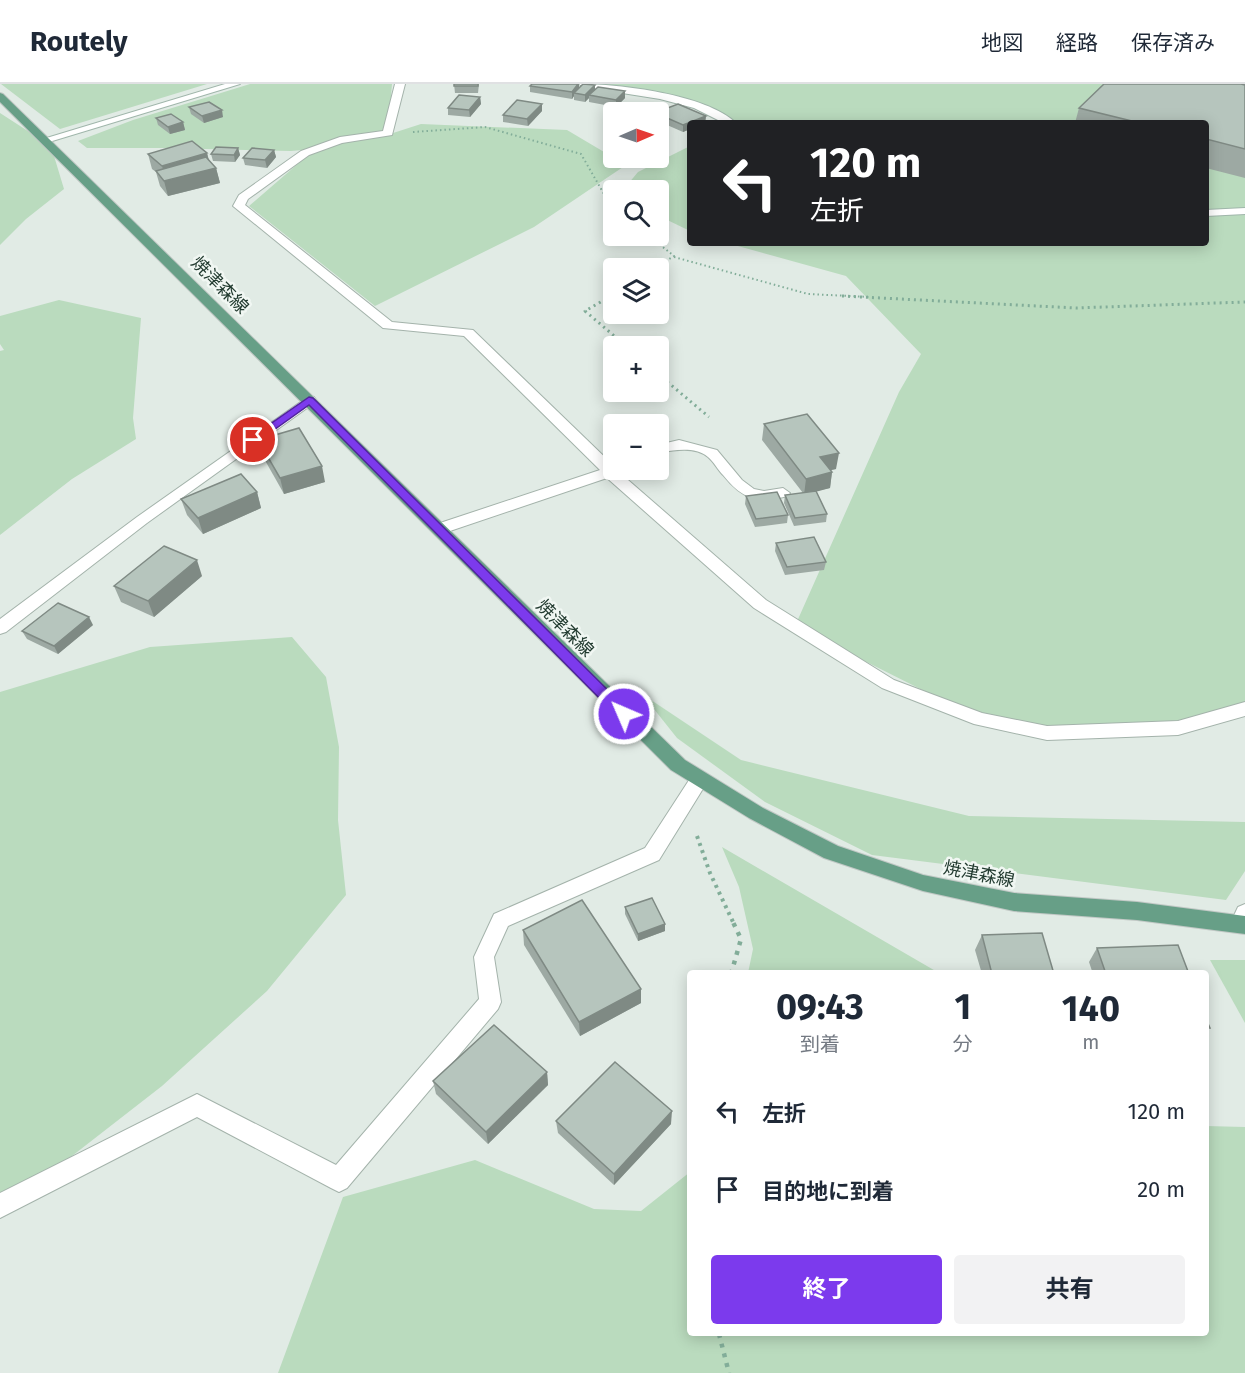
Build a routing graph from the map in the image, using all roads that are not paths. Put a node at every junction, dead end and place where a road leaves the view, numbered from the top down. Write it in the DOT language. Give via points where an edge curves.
graph roads {
  1 [pos="235,84"];
  2 [pos="400,84"];
  3 [pos="584,84"];
  4 [pos="0,96"];
  5 [pos="724,120"];
  6 [pos="45,140"];
  7 [pos="1245,211"];
  8 [pos="1209,213"];
  9 [pos="309,400"];
  10 [pos="669,446"];
  11 [pos="603,461"];
  12 [pos="603,474"];
  13 [pos="623,480"];
  14 [pos="783,493"];
  15 [pos="439,529"];
  16 [pos="0,628"];
  17 [pos="1245,709"];
  18 [pos="700,779"];
  19 [pos="1243,921"];
  20 [pos="0,1206"];
  1 -- 6 [label="street"];
  2 -- 11 [label="street" via="388,133 340,140 305,153 243,197 240,206 387,325 468,333"];
  3 -- 5 [label="street" via="662,97"];
  4 -- 6 [label="main road, 焼津森線"];
  6 -- 9 [label="main road, 焼津森線"];
  7 -- 8 [label="street"];
  9 -- 15 [label="main road, 焼津森線"];
  9 -- 16 [label="street"];
  10 -- 14 [label="street" via="679,444 712,453 749,494"];
  12 -- 15 [label="street"];
  13 -- 17 [label="street" via="760,604 888,684 980,719 1047,733 1096,732 1178,728"];
  15 -- 18 [label="main road, 焼津森線" via="624,714 678,765"];
  18 -- 19 [label="main road, 焼津森線" via="831,852 923,883 1014,902"];
  18 -- 20 [label="street" via="652,854 501,920 483,957 490,1002 339,1180 197,1105"];
}
